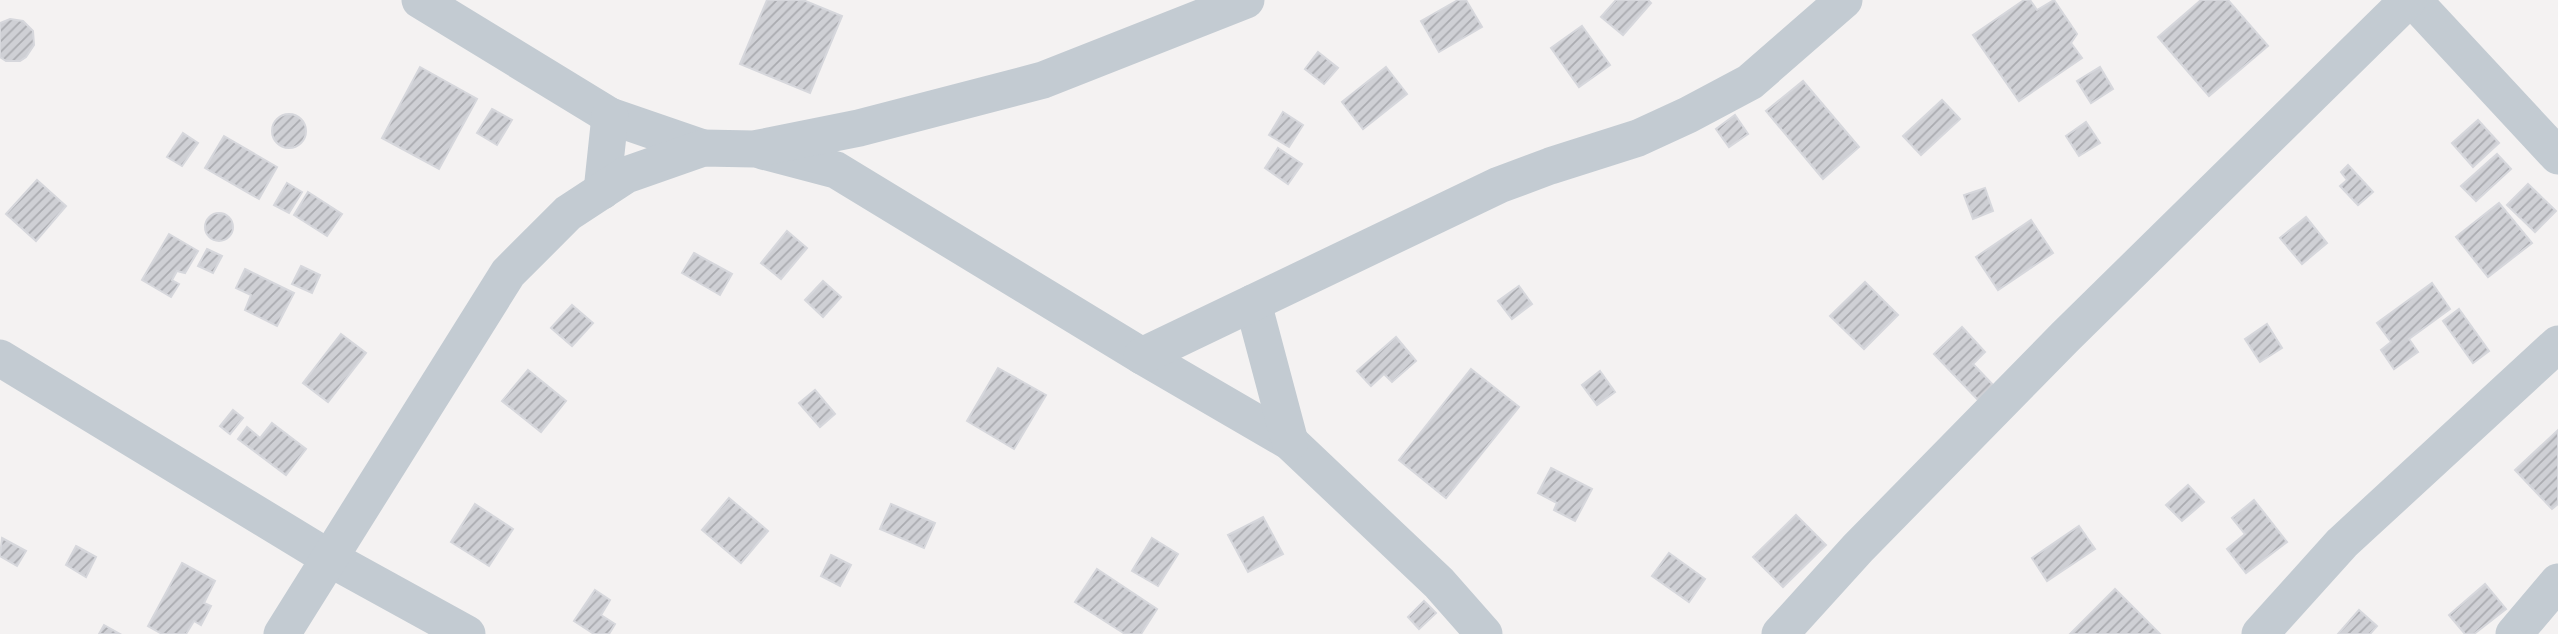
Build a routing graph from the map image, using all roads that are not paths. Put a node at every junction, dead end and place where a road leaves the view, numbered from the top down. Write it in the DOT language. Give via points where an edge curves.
graph roads {
  1 [pos="420,0"];
  2 [pos="1246,0"];
  3 [pos="1844,0"];
  4 [pos="2411,0"];
  5 [pos="610,116"];
  6 [pos="859,128"];
  7 [pos="703,148"];
  8 [pos="754,149"];
  9 [pos="2558,156"];
  10 [pos="836,170"];
  11 [pos="602,191"];
  12 [pos="1254,303"];
  13 [pos="2558,344"];
  14 [pos="1142,356"];
  15 [pos="0,358"];
  16 [pos="1290,442"];
  17 [pos="329,558"];
  18 [pos="2558,582"];
  19 [pos="282,634"];
  20 [pos="467,634"];
  21 [pos="1484,634"];
  22 [pos="1780,634"];
  23 [pos="2260,634"];
  24 [pos="2514,634"];
  1 -- 5 [label="street"];
  2 -- 6 [label="street" via="1043,80"];
  3 -- 12 [label="street" via="1750,82 1688,115 1638,138 1499,185"];
  4 -- 9 [label="street"];
  4 -- 22 [label="street" via="2046,356"];
  5 -- 7 [label="street"];
  5 -- 11 [label="street"];
  6 -- 8 [label="street"];
  6 -- 10 [label="street"];
  7 -- 8 [label="street"];
  7 -- 11 [label="street" via="626,175"];
  8 -- 10 [label="street"];
  10 -- 14 [label="street"];
  11 -- 17 [label="street" via="568,213 508,273"];
  12 -- 14 [label="street"];
  12 -- 16 [label="street"];
  13 -- 23 [label="street" via="2342,543"];
  14 -- 16 [label="street"];
  15 -- 17 [label="street"];
  16 -- 21 [label="street" via="1439,583"];
  17 -- 19 [label="street"];
  17 -- 20 [label="street"];
  18 -- 24 [label="street"];
}
